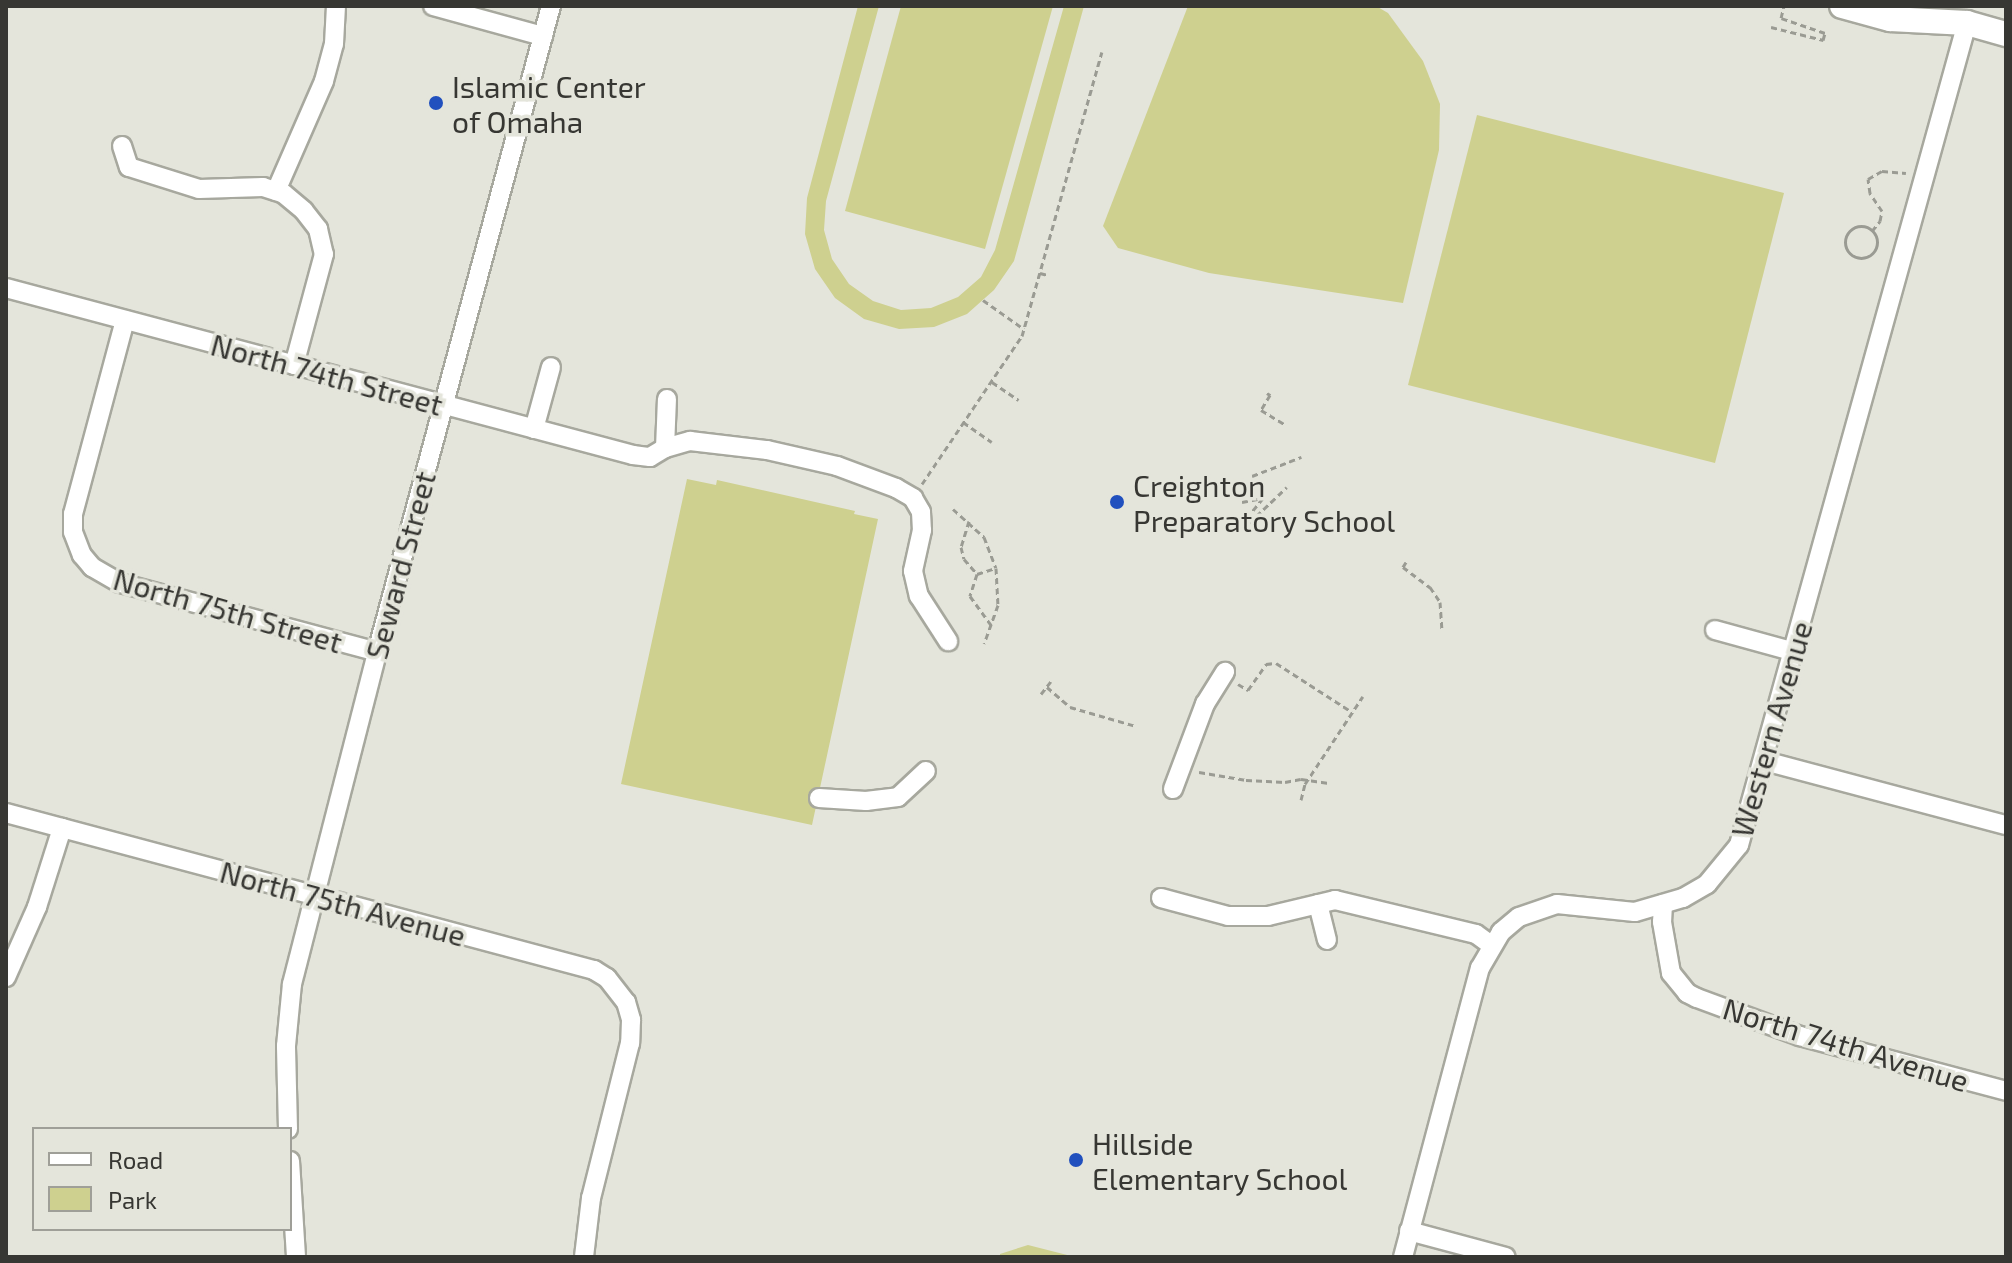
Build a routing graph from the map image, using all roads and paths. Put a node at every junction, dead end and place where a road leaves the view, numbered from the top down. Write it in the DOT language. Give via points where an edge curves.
graph roads {
  1 [pos="336,6"];
  2 [pos="433,6"];
  3 [pos="551,6"];
  4 [pos="1784,6"];
  5 [pos="1842,6"];
  6 [pos="1933,6"];
  7 [pos="1892,12"];
  8 [pos="1967,23"];
  9 [pos="1771,27"];
  10 [pos="2006,34"];
  11 [pos="543,36"];
  12 [pos="1102,52"];
  13 [pos="122,146"];
  14 [pos="1906,173"];
  15 [pos="276,191"];
  16 [pos="1872,231"];
  17 [pos="1876,245"];
  18 [pos="1886,248"];
  19 [pos="1040,273"];
  20 [pos="1048,275"];
  21 [pos="6,288"];
  22 [pos="983,300"];
  23 [pos="125,320"];
  24 [pos="1024,329"];
  25 [pos="294,365"];
  26 [pos="551,367"];
  27 [pos="991,382"];
  28 [pos="1267,393"];
  29 [pos="667,399"];
  30 [pos="1019,400"];
  31 [pos="443,405"];
  32 [pos="963,422"];
  33 [pos="1286,425"];
  34 [pos="534,429"];
  35 [pos="992,442"];
  36 [pos="657,453"];
  37 [pos="1301,457"];
  38 [pos="1252,476"];
  39 [pos="1287,487"];
  40 [pos="917,490"];
  41 [pos="1242,502"];
  42 [pos="953,509"];
  43 [pos="969,521"];
  44 [pos="1406,562"];
  45 [pos="996,568"];
  46 [pos="977,574"];
  47 [pos="991,625"];
  48 [pos="1715,630"];
  49 [pos="1442,631"];
  50 [pos="948,641"];
  51 [pos="984,644"];
  52 [pos="377,652"];
  53 [pos="1795,652"];
  54 [pos="1222,676"];
  55 [pos="1051,681"];
  56 [pos="1047,687"];
  57 [pos="1041,694"];
  58 [pos="1363,696"];
  59 [pos="1352,712"];
  60 [pos="1136,726"];
  61 [pos="1765,761"];
  62 [pos="926,771"];
  63 [pos="1191,778"];
  64 [pos="1308,779"];
  65 [pos="1329,783"];
  66 [pos="1173,789"];
  67 [pos="819,798"];
  68 [pos="1301,800"];
  69 [pos="6,813"];
  70 [pos="2006,825"];
  71 [pos="62,828"];
  72 [pos="313,894"];
  73 [pos="1161,898"];
  74 [pos="1318,904"];
  75 [pos="1663,904"];
  76 [pos="1327,940"];
  77 [pos="1491,945"];
  78 [pos="6,977"];
  79 [pos="2006,1091"];
  80 [pos="288,1127"];
  81 [pos="292,1193"];
  82 [pos="1409,1231"];
  83 [pos="296,1257"];
  84 [pos="584,1257"];
  85 [pos="1403,1257"];
  86 [pos="1506,1257"];
  1 -- 15 [label="street" via="334,44 324,81"];
  2 -- 11 [label="street"];
  3 -- 11 [label="street, Seward Street"];
  4 -- 9 [label="path" via="1781,18 1825,33 1823,40"];
  5 -- 7 [label="main road"];
  6 -- 8 [label="main road"];
  7 -- 8 [label="main road"];
  8 -- 10 [label="main road"];
  8 -- 53 [label="street, Western Avenue"];
  11 -- 31 [label="street, Seward Street"];
  12 -- 19 [label="path"];
  13 -- 15 [label="street" via="129,167 199,189 241,186"];
  14 -- 16 [label="path" via="1882,171 1868,179 1882,211"];
  15 -- 25 [label="street" via="318,229 324,254"];
  16 -- 17 [label="path"];
  16 -- 17 [label="path" via="1852,229 1846,247 1862,258"];
  17 -- 18 [label="path"];
  19 -- 20 [label="path"];
  19 -- 24 [label="path"];
  21 -- 23 [label="street, North 74th Street"];
  22 -- 24 [label="path"];
  23 -- 25 [label="street, North 74th Street"];
  23 -- 52 [label="street, North 75th Street" via="73,514 82,555 105,577"];
  24 -- 27 [label="path"];
  25 -- 31 [label="street, North 74th Street"];
  26 -- 34 [label="street"];
  27 -- 30 [label="path"];
  27 -- 32 [label="path"];
  28 -- 33 [label="path" via="1261,410"];
  29 -- 36 [label="street"];
  31 -- 34 [label="street, North 74th Street"];
  31 -- 52 [label="street, Seward Street"];
  32 -- 35 [label="path"];
  32 -- 40 [label="path"];
  34 -- 36 [label="street, North 74th Street"];
  36 -- 50 [label="street" via="690,441 767,450 837,466 913,498 921,512 913,571 919,596"];
  37 -- 38 [label="path"];
  39 -- 41 [label="path" via="1249,523 1246,519 1263,498"];
  42 -- 43 [label="path"];
  43 -- 45 [label="path" via="984,537"];
  43 -- 46 [label="path" via="962,554"];
  44 -- 49 [label="path" via="1403,567 1430,587 1440,602"];
  45 -- 46 [label="path"];
  45 -- 47 [label="path" via="999,593"];
  46 -- 47 [label="path" via="970,596"];
  47 -- 51 [label="path"];
  48 -- 53 [label="street"];
  52 -- 72 [label="street, Seward Street"];
  53 -- 61 [label="street, Western Avenue"];
  54 -- 59 [label="path" via="1231,687 1237,683 1248,690 1266,664 1276,663"];
  54 -- 66 [label="street" via="1205,704"];
  55 -- 56 [label="path"];
  56 -- 57 [label="path"];
  56 -- 60 [label="path" via="1070,707"];
  58 -- 59 [label="path"];
  59 -- 64 [label="path"];
  61 -- 70 [label="street"];
  61 -- 75 [label="street, Western Avenue" via="1746,828 1725,867 1695,891"];
  62 -- 67 [label="street" via="893,799"];
  63 -- 64 [label="path" via="1199,771 1246,780"];
  64 -- 65 [label="path"];
  64 -- 68 [label="path"];
  69 -- 71 [label="street, North 75th Avenue"];
  71 -- 72 [label="street, North 75th Avenue"];
  71 -- 78 [label="street" via="37,907"];
  72 -- 80 [label="street, Seward Street" via="288,1013"];
  72 -- 84 [label="street, North 75th Avenue" via="594,970 616,986 631,1020 630,1043 593,1186"];
  73 -- 74 [label="street" via="1228,916 1268,916"];
  74 -- 76 [label="street"];
  74 -- 77 [label="street" via="1362,904 1476,934"];
  75 -- 77 [label="street, Western Avenue" via="1635,912 1569,903 1536,908"];
  75 -- 79 [label="street, North 74th Avenue" via="1671,973 1687,993 1800,1036"];
  77 -- 82 [label="street, Western Avenue" via="1480,968"];
  81 -- 83 [label="street"];
  82 -- 85 [label="street, Western Avenue"];
  82 -- 86 [label="street"];
}
